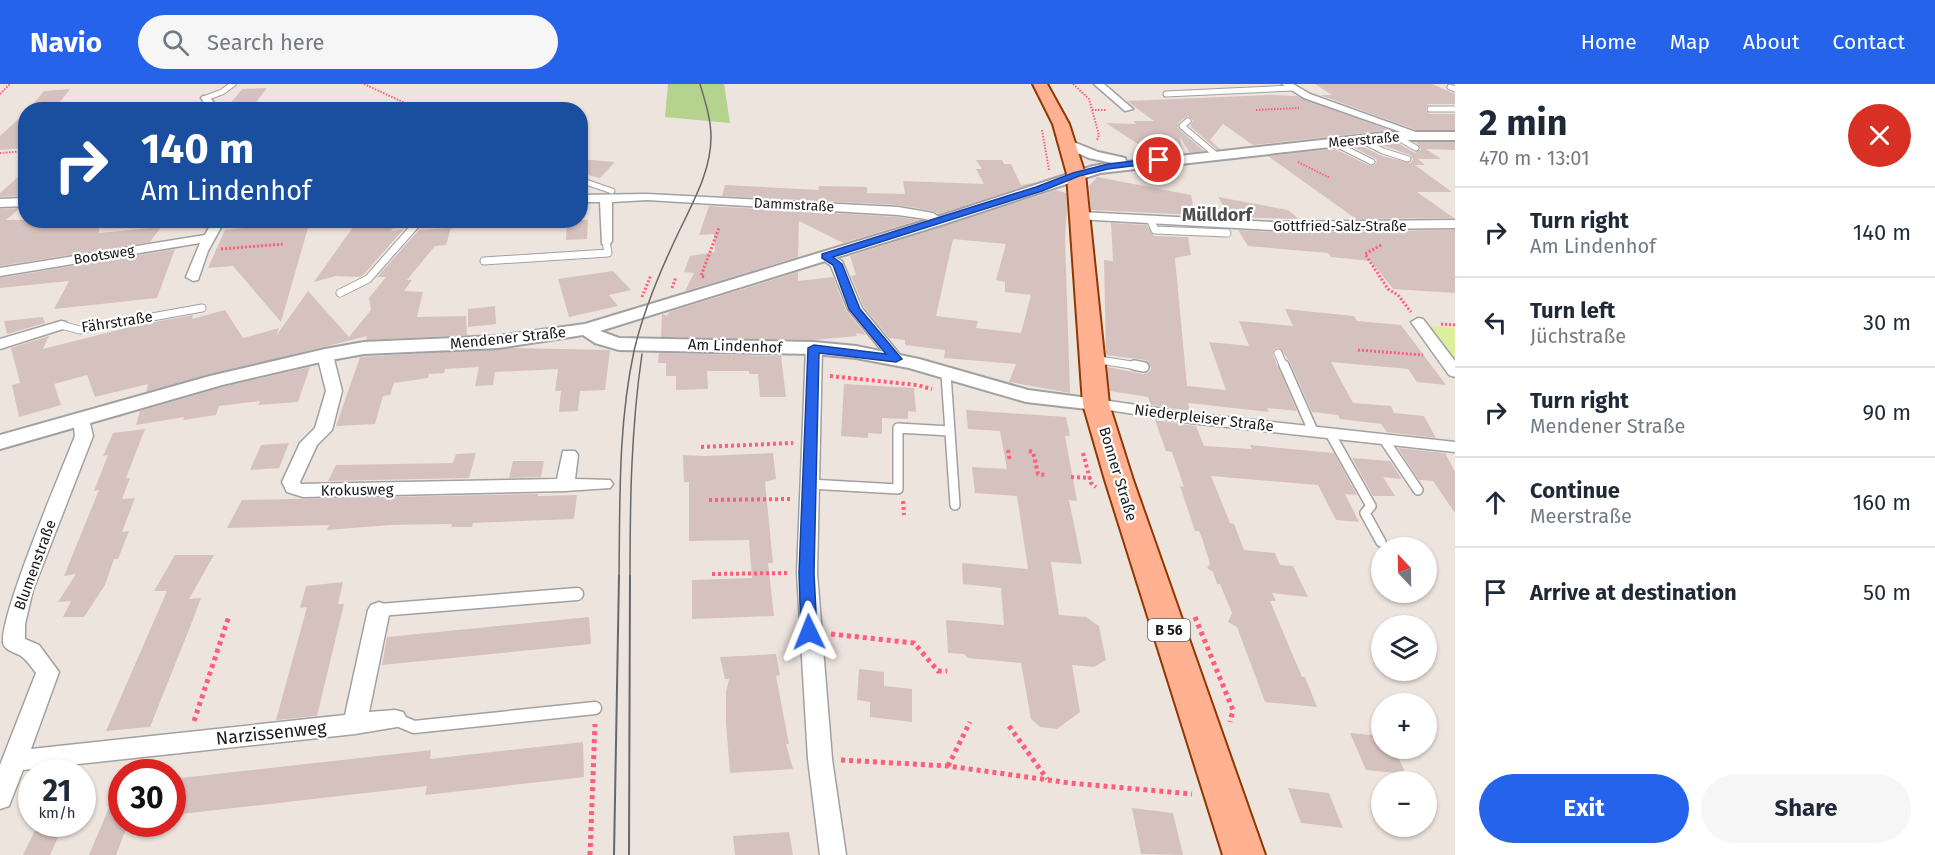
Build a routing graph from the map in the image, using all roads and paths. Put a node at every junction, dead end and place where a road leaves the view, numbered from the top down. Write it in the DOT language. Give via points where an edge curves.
graph roads {
  1 [pos="10,84"];
  2 [pos="233,84"];
  3 [pos="364,84"];
  4 [pos="1040,84"];
  5 [pos="1073,84"];
  6 [pos="1098,84"];
  7 [pos="1289,86"];
  8 [pos="0,94"];
  9 [pos="1166,94"];
  10 [pos="206,98"];
  11 [pos="209,102"];
  12 [pos="403,102"];
  13 [pos="1329,104"];
  14 [pos="1430,109"];
  15 [pos="1455,109"];
  16 [pos="1128,110"];
  17 [pos="1256,110"];
  18 [pos="1188,121"];
  19 [pos="1043,123"];
  20 [pos="1455,136"];
  21 [pos="1359,139"];
  22 [pos="1096,142"];
  23 [pos="1332,142"];
  24 [pos="1418,142"];
  25 [pos="1066,143"];
  26 [pos="1274,150"];
  27 [pos="18,152"];
  28 [pos="0,153"];
  29 [pos="1216,155"];
  30 [pos="1408,159"];
  31 [pos="1372,162"];
  32 [pos="1136,163"];
  33 [pos="1050,171"];
  34 [pos="1076,174"];
  35 [pos="1330,178"];
  36 [pos="588,184"];
  37 [pos="609,194"];
  38 [pos="588,198"];
  39 [pos="18,202"];
  40 [pos="0,203"];
  41 [pos="1081,216"];
  42 [pos="939,221"];
  43 [pos="1150,221"];
  44 [pos="1455,224"];
  45 [pos="214,228"];
  46 [pos="413,228"];
  47 [pos="719,228"];
  48 [pos="1227,233"];
  49 [pos="208,238"];
  50 [pos="606,241"];
  51 [pos="284,244"];
  52 [pos="1382,244"];
  53 [pos="202,251"];
  54 [pos="825,256"];
  55 [pos="484,261"];
  56 [pos="705,267"];
  57 [pos="0,272"];
  58 [pos="651,275"];
  59 [pos="193,277"];
  60 [pos="340,293"];
  61 [pos="640,303"];
  62 [pos="202,308"];
  63 [pos="1418,322"];
  64 [pos="61,325"];
  65 [pos="587,329"];
  66 [pos="0,344"];
  67 [pos="814,348"];
  68 [pos="1358,350"];
  69 [pos="1278,353"];
  70 [pos="325,355"];
  71 [pos="1444,357"];
  72 [pos="896,359"];
  73 [pos="1093,359"];
  74 [pos="1144,367"];
  75 [pos="812,369"];
  76 [pos="1455,372"];
  77 [pos="947,383"];
  78 [pos="1096,404"];
  79 [pos="81,419"];
  80 [pos="950,431"];
  81 [pos="1313,431"];
  82 [pos="1331,435"];
  83 [pos="1385,441"];
  84 [pos="0,442"];
  85 [pos="811,443"];
  86 [pos="701,447"];
  87 [pos="1455,447"];
  88 [pos="1008,450"];
  89 [pos="1029,451"];
  90 [pos="569,455"];
  91 [pos="1010,461"];
  92 [pos="1046,475"];
  93 [pos="1071,477"];
  94 [pos="1083,478"];
  95 [pos="604,484"];
  96 [pos="566,485"];
  97 [pos="1418,489"];
  98 [pos="809,491"];
  99 [pos="709,501"];
  100 [pos="956,505"];
  101 [pos="903,506"];
  102 [pos="904,515"];
  103 [pos="1378,537"];
  104 [pos="807,573"];
  105 [pos="712,574"];
  106 [pos="577,594"];
  107 [pos="379,610"];
  108 [pos="229,616"];
  109 [pos="809,632"];
  110 [pos="7,644"];
  111 [pos="947,671"];
  112 [pos="595,708"];
  113 [pos="395,719"];
  114 [pos="970,723"];
  115 [pos="355,724"];
  116 [pos="1009,726"];
  117 [pos="187,742"];
  118 [pos="820,759"];
  119 [pos="15,761"];
  120 [pos="948,766"];
  121 [pos="1047,780"];
  122 [pos="1226,797"];
  123 [pos="0,798"];
  124 [pos="590,855"];
  125 [pos="833,855"];
  126 [pos="1245,855"];
  1 -- 8 [label="path"];
  2 -- 10 [label="lane"];
  3 -- 12 [label="path"];
  4 -- 25 [label="main road, Bonner Straße / B 56" via="1051,101"];
  5 -- 22 [label="path" via="1089,99 1099,135"];
  6 -- 16 [label="street"];
  7 -- 9 [label="lane"];
  7 -- 13 [label="street"];
  10 -- 11 [label="street"];
  13 -- 17 [label="path"];
  13 -- 24 [label="street"];
  14 -- 15 [label="lane"];
  18 -- 29 [label="lane" via="1182,126"];
  19 -- 33 [label="path" via="1041,135"];
  20 -- 24 [label="street, Meerstraße"];
  21 -- 23 [label="street, Meerstraße"];
  21 -- 24 [label="street, Meerstraße" via="1395,136"];
  21 -- 30 [label="lane"];
  23 -- 26 [label="street, Meerstraße"];
  23 -- 31 [label="lane"];
  25 -- 32 [label="street" via="1105,158"];
  25 -- 34 [label="main road, Bonner Straße / B 56"];
  26 -- 29 [label="street, Meerstraße"];
  26 -- 35 [label="path"];
  27 -- 28 [label="path"];
  29 -- 32 [label="street, Meerstraße"];
  32 -- 34 [label="street, Meerstraße"];
  34 -- 41 [label="main road, Bonner Straße / B 56"];
  34 -- 42 [label="street, Mendener Straße"];
  36 -- 37 [label="lane, Dammstraße"];
  37 -- 38 [label="street"];
  37 -- 42 [label="street, Dammstraße" via="898,211"];
  37 -- 50 [label="street"];
  39 -- 40 [label="street"];
  41 -- 43 [label="street, Gottfried-Salz-Straße"];
  41 -- 73 [label="main road, Bonner Straße / B 56"];
  42 -- 54 [label="street, Mendener Straße"];
  43 -- 44 [label="street, Gottfried-Salz-Straße" via="1285,226"];
  43 -- 48 [label="lane" via="1155,230"];
  45 -- 49 [label="street"];
  46 -- 60 [label="lane" via="368,279"];
  47 -- 56 [label="path"];
  49 -- 53 [label="street"];
  49 -- 57 [label="street, Bootsweg"];
  50 -- 55 [label="lane" via="608,253"];
  51 -- 53 [label="path"];
  52 -- 63 [label="path" via="1365,254 1388,289 1398,295"];
  53 -- 59 [label="street"];
  54 -- 65 [label="street, Mendener Straße"];
  54 -- 72 [label="street" via="837,264 855,309"];
  58 -- 61 [label="path"];
  62 -- 64 [label="lane, Fährstraße" via="80,330"];
  63 -- 71 [label="street"];
  64 -- 66 [label="street, Fährstraße"];
  65 -- 67 [label="street, Am Lindenhof" via="619,344"];
  65 -- 70 [label="street, Mendener Straße" via="498,342 364,348"];
  67 -- 72 [label="street, Am Lindenhof"];
  67 -- 75 [label="street"];
  68 -- 71 [label="path"];
  69 -- 81 [label="lane"];
  70 -- 79 [label="street, Mendener Straße" via="217,380"];
  70 -- 96 [label="street, Krokusweg" via="334,391 322,430 309,443 291,482 294,488 303,492"];
  71 -- 76 [label="street"];
  72 -- 77 [label="street, Am Lindenhof"];
  73 -- 74 [label="lane"];
  73 -- 78 [label="main road, Bonner Straße / B 56"];
  75 -- 77 [label="path" via="828,375 916,385"];
  75 -- 85 [label="street"];
  77 -- 78 [label="street, Am Lindenhof"];
  77 -- 80 [label="lane"];
  78 -- 81 [label="street, Niederpleiser Straße"];
  78 -- 122 [label="main road, Bonner Straße / B 56"];
  79 -- 84 [label="street, Mendener Straße"];
  79 -- 110 [label="street, Blumenstraße" via="84,436 23,590"];
  80 -- 98 [label="lane" via="898,428 898,489"];
  80 -- 100 [label="lane"];
  81 -- 82 [label="street, Niederpleiser Straße"];
  82 -- 83 [label="street, Niederpleiser Straße"];
  82 -- 103 [label="lane" via="1371,506 1365,513"];
  83 -- 87 [label="street, Niederpleiser Straße"];
  83 -- 97 [label="lane"];
  85 -- 86 [label="path"];
  85 -- 98 [label="street"];
  88 -- 91 [label="path"];
  89 -- 92 [label="path" via="1033,452 1038,474"];
  90 -- 96 [label="street"];
  93 -- 94 [label="path"];
  95 -- 96 [label="street, Krokusweg"];
  98 -- 99 [label="path"];
  98 -- 104 [label="street"];
  101 -- 102 [label="path"];
  104 -- 105 [label="path"];
  104 -- 109 [label="street"];
  106 -- 107 [label="lane"];
  107 -- 115 [label="street"];
  108 -- 117 [label="path, Narzissenweg"];
  109 -- 111 [label="path" via="914,643 938,671"];
  109 -- 118 [label="street"];
  110 -- 119 [label="street, Blumenstraße" via="31,651 48,672"];
  112 -- 113 [label="lane" via="414,727"];
  112 -- 124 [label="path"];
  113 -- 115 [label="street, Narzissenweg"];
  114 -- 120 [label="path"];
  115 -- 117 [label="street, Narzissenweg"];
  116 -- 121 [label="path"];
  117 -- 119 [label="street, Narzissenweg"];
  118 -- 120 [label="path"];
  118 -- 125 [label="street"];
  119 -- 123 [label="street, Blumenstraße"];
  120 -- 121 [label="path"];
  121 -- 122 [label="path"];
  122 -- 126 [label="main road, Bonner Straße / B 56"];
}
